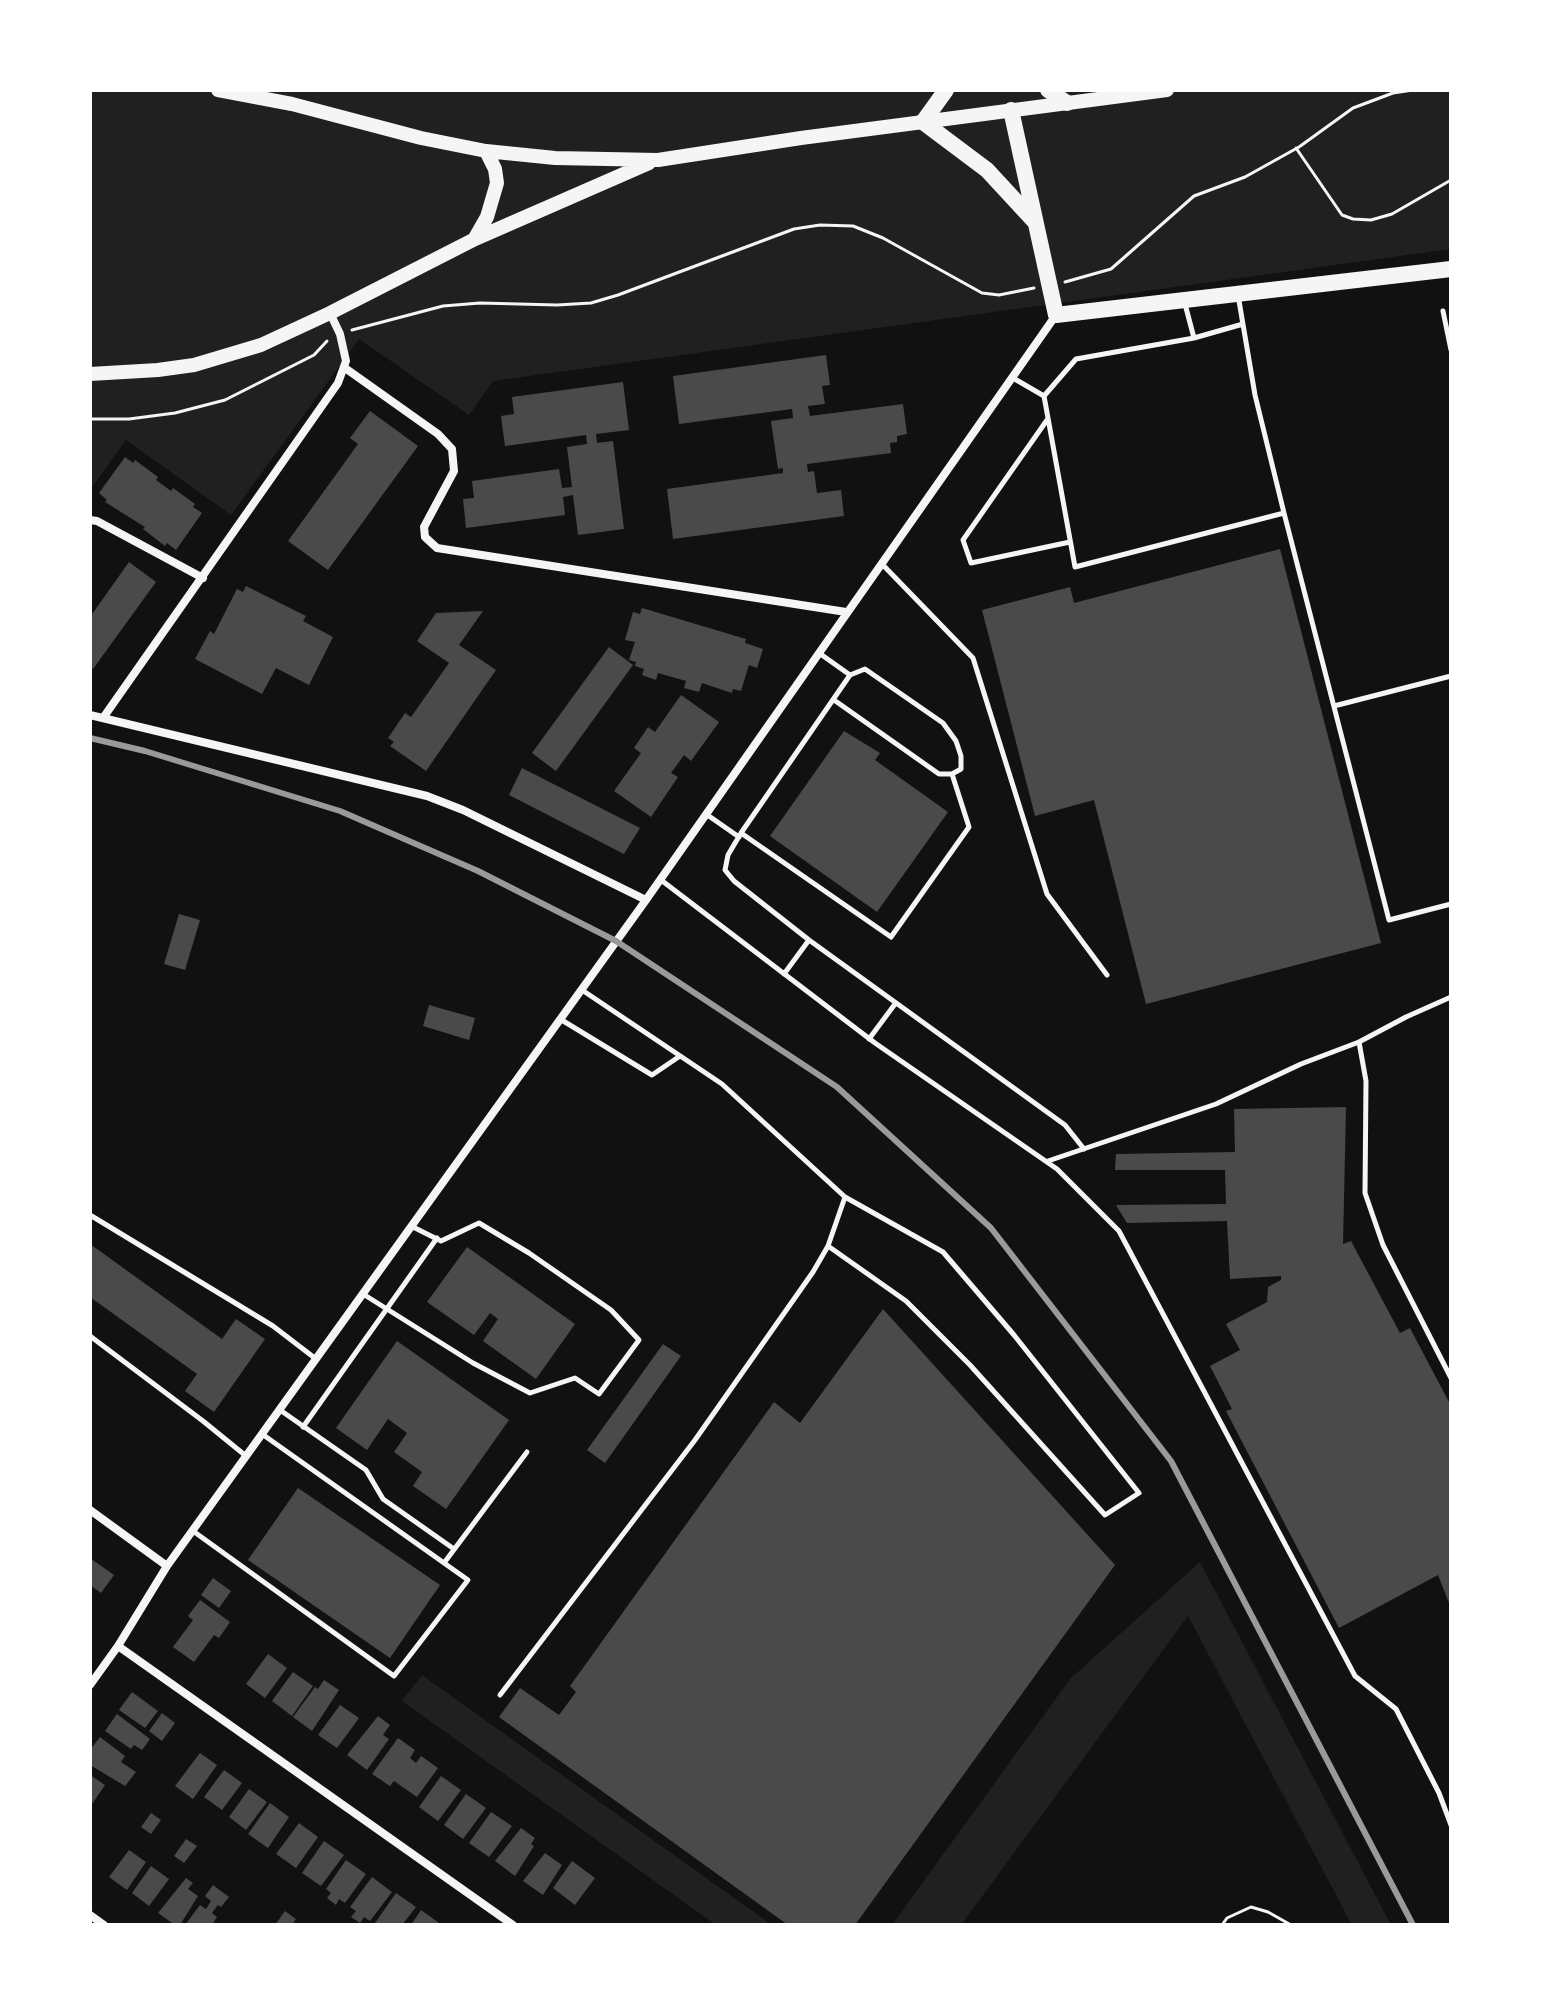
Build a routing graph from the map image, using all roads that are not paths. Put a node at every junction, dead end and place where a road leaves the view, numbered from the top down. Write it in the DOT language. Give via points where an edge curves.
graph roads {
  1 [pos="218,90"];
  2 [pos="946,90"];
  3 [pos="1048,90"];
  4 [pos="1167,90"];
  5 [pos="1067,103"];
  6 [pos="1011,110"];
  7 [pos="923,122"];
  8 [pos="486,151"];
  9 [pos="658,160"];
  10 [pos="1037,224"];
  11 [pos="475,239"];
  12 [pos="1451,269"];
  13 [pos="1238,294"];
  14 [pos="1184,300"];
  15 [pos="1443,311"];
  16 [pos="330,313"];
  17 [pos="1056,315"];
  18 [pos="1243,324"];
  19 [pos="1194,338"];
  20 [pos="1451,350"];
  21 [pos="345,368"];
  22 [pos="90,374"];
  23 [pos="1012,377"];
  24 [pos="1044,396"];
  25 [pos="1048,419"];
  26 [pos="1284,513"];
  27 [pos="90,520"];
  28 [pos="1070,542"];
  29 [pos="880,563"];
  30 [pos="203,578"];
  31 [pos="846,612"];
  32 [pos="817,652"];
  33 [pos="850,675"];
  34 [pos="1451,676"];
  35 [pos="834,700"];
  36 [pos="1334,706"];
  37 [pos="90,715"];
  38 [pos="103,718"];
  39 [pos="952,774"];
  40 [pos="705,813"];
  41 [pos="740,835"];
  42 [pos="660,879"];
  43 [pos="646,900"];
  44 [pos="1451,904"];
  45 [pos="809,940"];
  46 [pos="784,974"];
  47 [pos="1107,975"];
  48 [pos="582,989"];
  49 [pos="1451,997"];
  50 [pos="895,1004"];
  51 [pos="560,1019"];
  52 [pos="869,1039"];
  53 [pos="1359,1042"];
  54 [pos="680,1056"];
  55 [pos="1084,1149"];
  56 [pos="1047,1162"];
  57 [pos="845,1197"];
  58 [pos="90,1215"];
  59 [pos="411,1226"];
  60 [pos="437,1238"];
  61 [pos="828,1246"];
  62 [pos="362,1294"];
  63 [pos="387,1308"];
  64 [pos="90,1336"];
  65 [pos="316,1359"];
  66 [pos="1451,1378"];
  67 [pos="279,1410"];
  68 [pos="303,1427"];
  69 [pos="262,1434"];
  70 [pos="527,1452"];
  71 [pos="246,1456"];
  72 [pos="90,1510"];
  73 [pos="193,1530"];
  74 [pos="454,1549"];
  75 [pos="444,1563"];
  76 [pos="167,1566"];
  77 [pos="118,1646"];
  78 [pos="90,1685"];
  79 [pos="500,1695"];
  80 [pos="1451,1825"];
  81 [pos="90,1915"];
  82 [pos="104,1925"];
  83 [pos="513,1925"];
  1 -- 8 [label="main road"];
  2 -- 7 [label="main road"];
  3 -- 5 [label="main road"];
  4 -- 5 [label="main road"];
  5 -- 6 [label="main road"];
  6 -- 7 [label="main road"];
  6 -- 10 [label="main road"];
  7 -- 9 [label="main road"];
  7 -- 10 [label="main road" via="987,170"];
  8 -- 9 [label="main road"];
  8 -- 11 [label="main road" via="497,183"];
  9 -- 11 [label="main road"];
  10 -- 17 [label="main road"];
  11 -- 16 [label="main road"];
  12 -- 13 [label="main road"];
  13 -- 14 [label="main road"];
  13 -- 18 [label="lane"];
  14 -- 17 [label="main road"];
  14 -- 19 [label="lane"];
  15 -- 20 [label="lane"];
  16 -- 21 [label="street" via="340,334"];
  16 -- 22 [label="main road" via="261,345 194,365"];
  17 -- 23 [label="street"];
  18 -- 19 [label="lane"];
  18 -- 26 [label="lane"];
  19 -- 24 [label="lane" via="1076,359"];
  21 -- 30 [label="street"];
  21 -- 31 [label="street" via="452,449 454,471 424,527 425,537 437,548"];
  23 -- 24 [label="lane"];
  23 -- 29 [label="street"];
  24 -- 25 [label="lane"];
  25 -- 28 [label="lane"];
  25 -- 28 [label="lane" via="963,540 971,563"];
  26 -- 28 [label="lane" via="1075,567"];
  26 -- 36 [label="lane"];
  27 -- 30 [label="street"];
  29 -- 31 [label="street"];
  29 -- 47 [label="lane" via="973,658 1047,894"];
  30 -- 38 [label="street"];
  31 -- 32 [label="street"];
  32 -- 33 [label="lane"];
  32 -- 40 [label="street"];
  33 -- 35 [label="lane"];
  33 -- 39 [label="lane" via="865,669 943,723 961,756 961,769"];
  34 -- 36 [label="lane"];
  35 -- 39 [label="lane" via="939,774"];
  35 -- 41 [label="lane"];
  36 -- 44 [label="lane" via="1389,920"];
  37 -- 38 [label="street"];
  38 -- 43 [label="street" via="427,796"];
  39 -- 41 [label="lane" via="969,827 891,937"];
  40 -- 41 [label="lane"];
  40 -- 42 [label="street"];
  41 -- 45 [label="lane" via="725,870"];
  42 -- 43 [label="street"];
  42 -- 46 [label="lane"];
  43 -- 48 [label="street"];
  45 -- 46 [label="lane"];
  45 -- 50 [label="lane"];
  46 -- 52 [label="lane"];
  48 -- 51 [label="street"];
  48 -- 54 [label="lane"];
  49 -- 53 [label="lane"];
  50 -- 52 [label="lane"];
  50 -- 55 [label="lane" via="1065,1125"];
  51 -- 54 [label="lane" via="652,1075"];
  51 -- 59 [label="street"];
  52 -- 56 [label="lane"];
  53 -- 55 [label="lane" via="1216,1104"];
  53 -- 66 [label="lane" via="1366,1081 1365,1193 1383,1245"];
  54 -- 57 [label="lane" via="722,1084"];
  55 -- 56 [label="lane"];
  56 -- 80 [label="lane" via="1119,1231 1355,1676 1396,1709"];
  57 -- 61 [label="lane"];
  57 -- 61 [label="lane" via="943,1252 1139,1493 1105,1515 906,1301"];
  58 -- 65 [label="lane" via="273,1326"];
  59 -- 60 [label="lane"];
  59 -- 62 [label="street"];
  60 -- 63 [label="lane"];
  60 -- 63 [label="lane" via="441,1241 479,1223 611,1310 639,1340 599,1394 575,1378 530,1393"];
  61 -- 79 [label="lane" via="695,1440"];
  62 -- 63 [label="lane"];
  62 -- 65 [label="street"];
  63 -- 68 [label="lane"];
  64 -- 71 [label="lane"];
  65 -- 67 [label="street"];
  67 -- 68 [label="lane"];
  67 -- 69 [label="street"];
  68 -- 74 [label="lane" via="366,1470 383,1499"];
  69 -- 71 [label="street"];
  69 -- 75 [label="lane"];
  70 -- 74 [label="lane"];
  71 -- 73 [label="street"];
  72 -- 76 [label="street"];
  73 -- 75 [label="lane" via="394,1676 468,1580"];
  73 -- 76 [label="street"];
  74 -- 75 [label="lane"];
  76 -- 77 [label="street"];
  77 -- 78 [label="street"];
  77 -- 83 [label="street"];
  81 -- 82 [label="street"];
}
